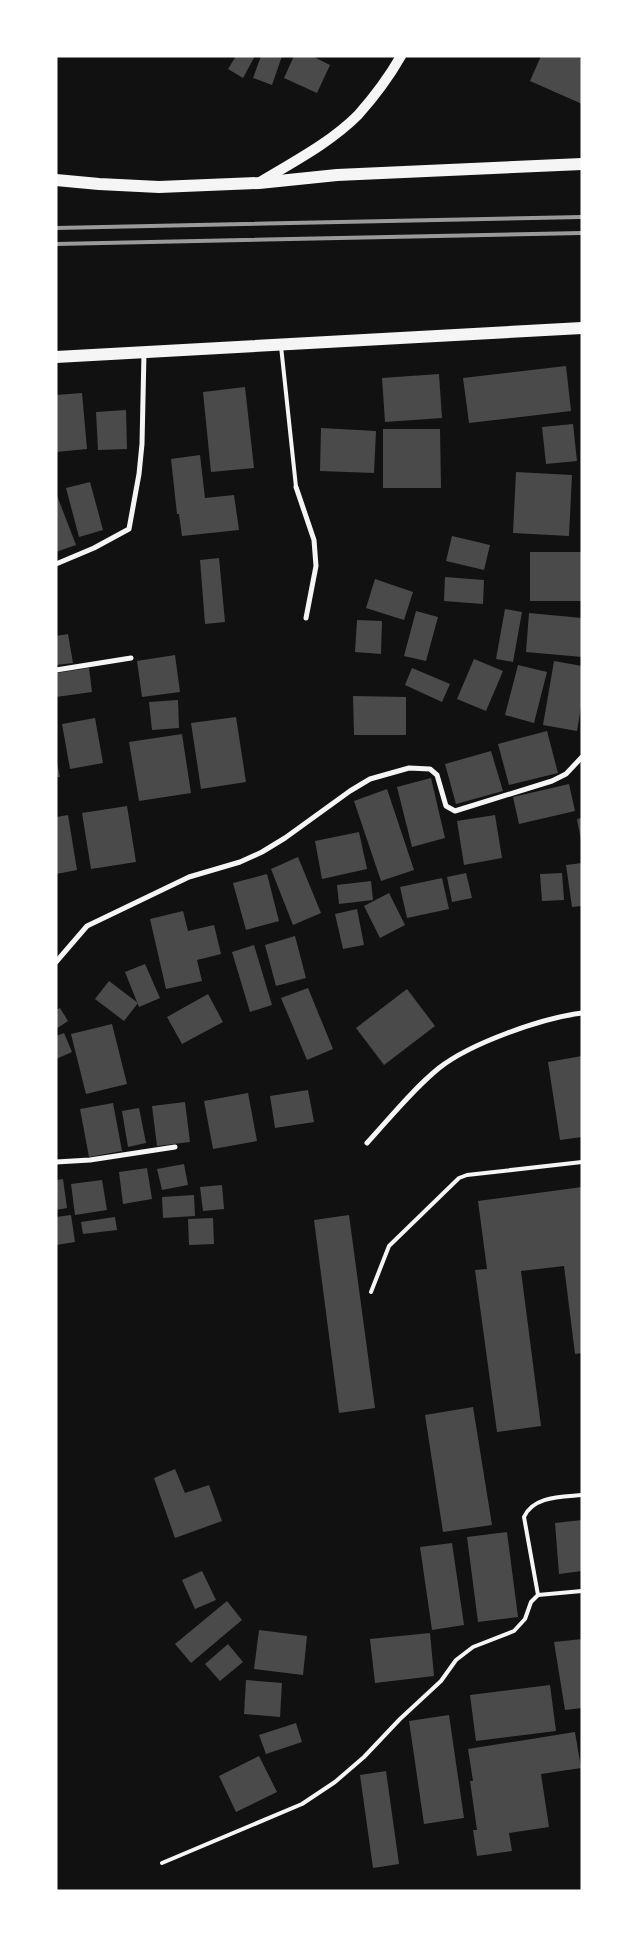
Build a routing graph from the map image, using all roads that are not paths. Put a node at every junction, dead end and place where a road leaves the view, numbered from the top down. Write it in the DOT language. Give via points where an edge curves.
graph roads {
  1 [pos="401,56"];
  2 [pos="582,164"];
  3 [pos="56,180"];
  4 [pos="259,183"];
  5 [pos="582,328"];
  6 [pos="280,344"];
  7 [pos="144,352"];
  8 [pos="56,357"];
  9 [pos="296,488"];
  10 [pos="56,564"];
  11 [pos="306,618"];
  12 [pos="131,658"];
  13 [pos="56,670"];
  14 [pos="582,757"];
  15 [pos="56,962"];
  16 [pos="582,1014"];
  17 [pos="367,1144"];
  18 [pos="175,1147"];
  19 [pos="56,1162"];
  20 [pos="582,1162"];
  21 [pos="371,1292"];
  22 [pos="582,1495"];
  23 [pos="582,1591"];
  24 [pos="538,1595"];
  25 [pos="162,1862"];
  1 -- 4 [label="main road" via="357,116"];
  2 -- 4 [label="main road"];
  3 -- 4 [label="main road" via="159,187"];
  5 -- 6 [label="main road"];
  6 -- 7 [label="main road"];
  6 -- 9 [label="lane"];
  7 -- 8 [label="main road"];
  7 -- 10 [label="street" via="142,444 129,529"];
  9 -- 11 [label="street" via="314,540 316,566"];
  12 -- 13 [label="street"];
  14 -- 15 [label="street" via="566,774 552,781 455,811 446,806 437,775 430,769 409,768 370,779 262,852 189,877 87,926"];
  16 -- 17 [label="street" via="518,1029 441,1067"];
  18 -- 19 [label="street"];
  20 -- 21 [label="lane" via="467,1174 459,1178 389,1246"];
  22 -- 24 [label="lane" via="548,1499 528,1509 524,1517"];
  23 -- 24 [label="lane"];
  24 -- 25 [label="lane" via="514,1631 473,1647 456,1660 441,1681 335,1782 302,1804"];
}
